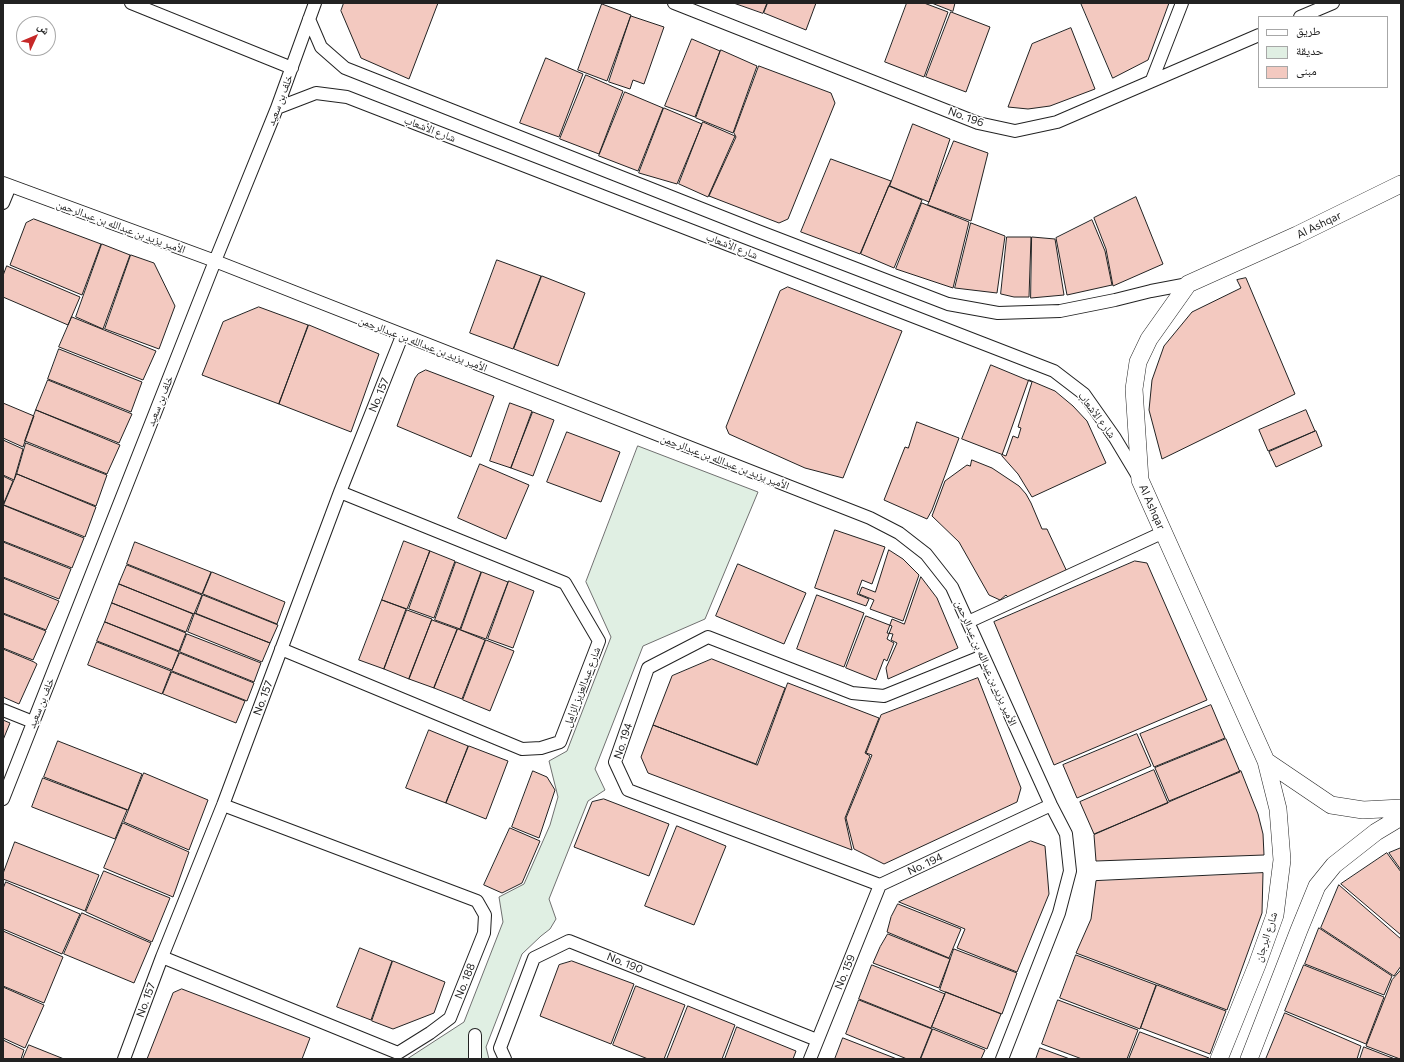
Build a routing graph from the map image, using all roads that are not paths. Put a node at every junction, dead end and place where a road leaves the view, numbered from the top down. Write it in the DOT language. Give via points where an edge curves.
graph roads {
  1 [pos="131,3"];
  2 [pos="315,3"];
  3 [pos="674,3"];
  4 [pos="1182,3"];
  5 [pos="1333,3"];
  6 [pos="1302,16"];
  7 [pos="309,19"];
  8 [pos="1258,35"];
  9 [pos="292,68"];
  10 [pos="1152,80"];
  11 [pos="278,108"];
  12 [pos="1401,184"];
  13 [pos="6,185"];
  14 [pos="3,203"];
  15 [pos="215,262"];
  16 [pos="1188,284"];
  17 [pos="402,336"];
  18 [pos="1140,480"];
  19 [pos="340,492"];
  20 [pos="1164,532"];
  21 [pos="968,622"];
  22 [pos="281,649"];
  23 [pos="983,656"];
  24 [pos="3,710"];
  25 [pos="33,722"];
  26 [pos="1266,761"];
  27 [pos="3,799"];
  28 [pos="223,805"];
  29 [pos="1051,805"];
  30 [pos="1401,808"];
  31 [pos="1401,817"];
  32 [pos="880,885"];
  33 [pos="162,957"];
  34 [pos="475,1035"];
  35 [pos="817,1040"];
  36 [pos="124,1059"];
  37 [pos="475,1059"];
  38 [pos="505,1059"];
  39 [pos="810,1059"];
  40 [pos="1002,1059"];
  41 [pos="1219,1059"];
  42 [pos="1249,1059"];
  1 -- 9 [label="street"];
  2 -- 7 [label="street, خلف بن سعيد"];
  3 -- 10 [label="street, No. 196" via="978,123 1015,131 1057,122"];
  4 -- 10 [label="street"];
  5 -- 6 [label="street"];
  7 -- 9 [label="street, خلف بن سعيد"];
  7 -- 16 [label="street, شارع الأشعاب" via="321,47 345,68 948,304 998,313 1060,311"];
  8 -- 10 [label="street, No. 196"];
  9 -- 11 [label="street, خلف بن سعيد"];
  11 -- 15 [label="street, خلف بن سعيد"];
  11 -- 18 [label="street, شارع الأشعاب" via="316,93 347,97 1054,371 1084,394"];
  12 -- 16 [label="street, Al Ashqar" via="1298,235"];
  13 -- 14 [label="street"];
  13 -- 15 [label="street, الأمير يزيد بن عبدالله بن عبدالرحمن"];
  15 -- 17 [label="street, الأمير يزيد بن عبدالله بن عبدالرحمن"];
  15 -- 25 [label="street, خلف بن سعيد"];
  16 -- 18 [label="street, Al Ashqar" via="1149,339 1138,362 1134,389"];
  17 -- 19 [label="street, No. 157"];
  17 -- 21 [label="street, الأمير يزيد بن عبدالله بن عبدالرحمن" via="870,518 899,533 926,554 952,587"];
  18 -- 20 [label="street, Al Ashqar"];
  19 -- 22 [label="street, No. 157"];
  19 -- 22 [label="street, شارع عبدالعزيز الزامل" via="565,583 599,642 560,742 541,748 522,748"];
  20 -- 21 [label="street"];
  20 -- 26 [label="street, Al Ashqar"];
  21 -- 23 [label="street, الأمير يزيد بن عبدالله بن عبدالرحمن"];
  22 -- 28 [label="street, No. 157"];
  23 -- 29 [label="street, الأمير يزيد بن عبدالله بن عبدالرحمن"];
  23 -- 32 [label="street, No. 194" via="884,696 852,693 708,636 648,668 615,762 628,790"];
  24 -- 25 [label="street"];
  25 -- 27 [label="street, خلف بن سعيد"];
  26 -- 30 [label="street" via="1331,805 1363,810"];
  26 -- 41 [label="street, شارع البرجان" via="1278,809 1282,860 1275,915"];
  28 -- 33 [label="street, No. 157"];
  28 -- 33 [label="street, No. 188" via="477,901 485,915 484,933 450,1018 398,1052"];
  29 -- 32 [label="street, No. 194"];
  29 -- 40 [label="street, الأمير يزيد بن عبدالله بن عبدالرحمن" via="1066,834 1070,871 1059,913"];
  31 -- 42 [label="street" via="1376,832 1334,865 1317,886"];
  32 -- 35 [label="street, No. 159"];
  33 -- 36 [label="street, No. 157"];
  34 -- 37 [label="street"];
  35 -- 38 [label="street, No. 190" via="568,941 534,958 500,1048"];
  35 -- 39 [label="street, No. 159"];
}
